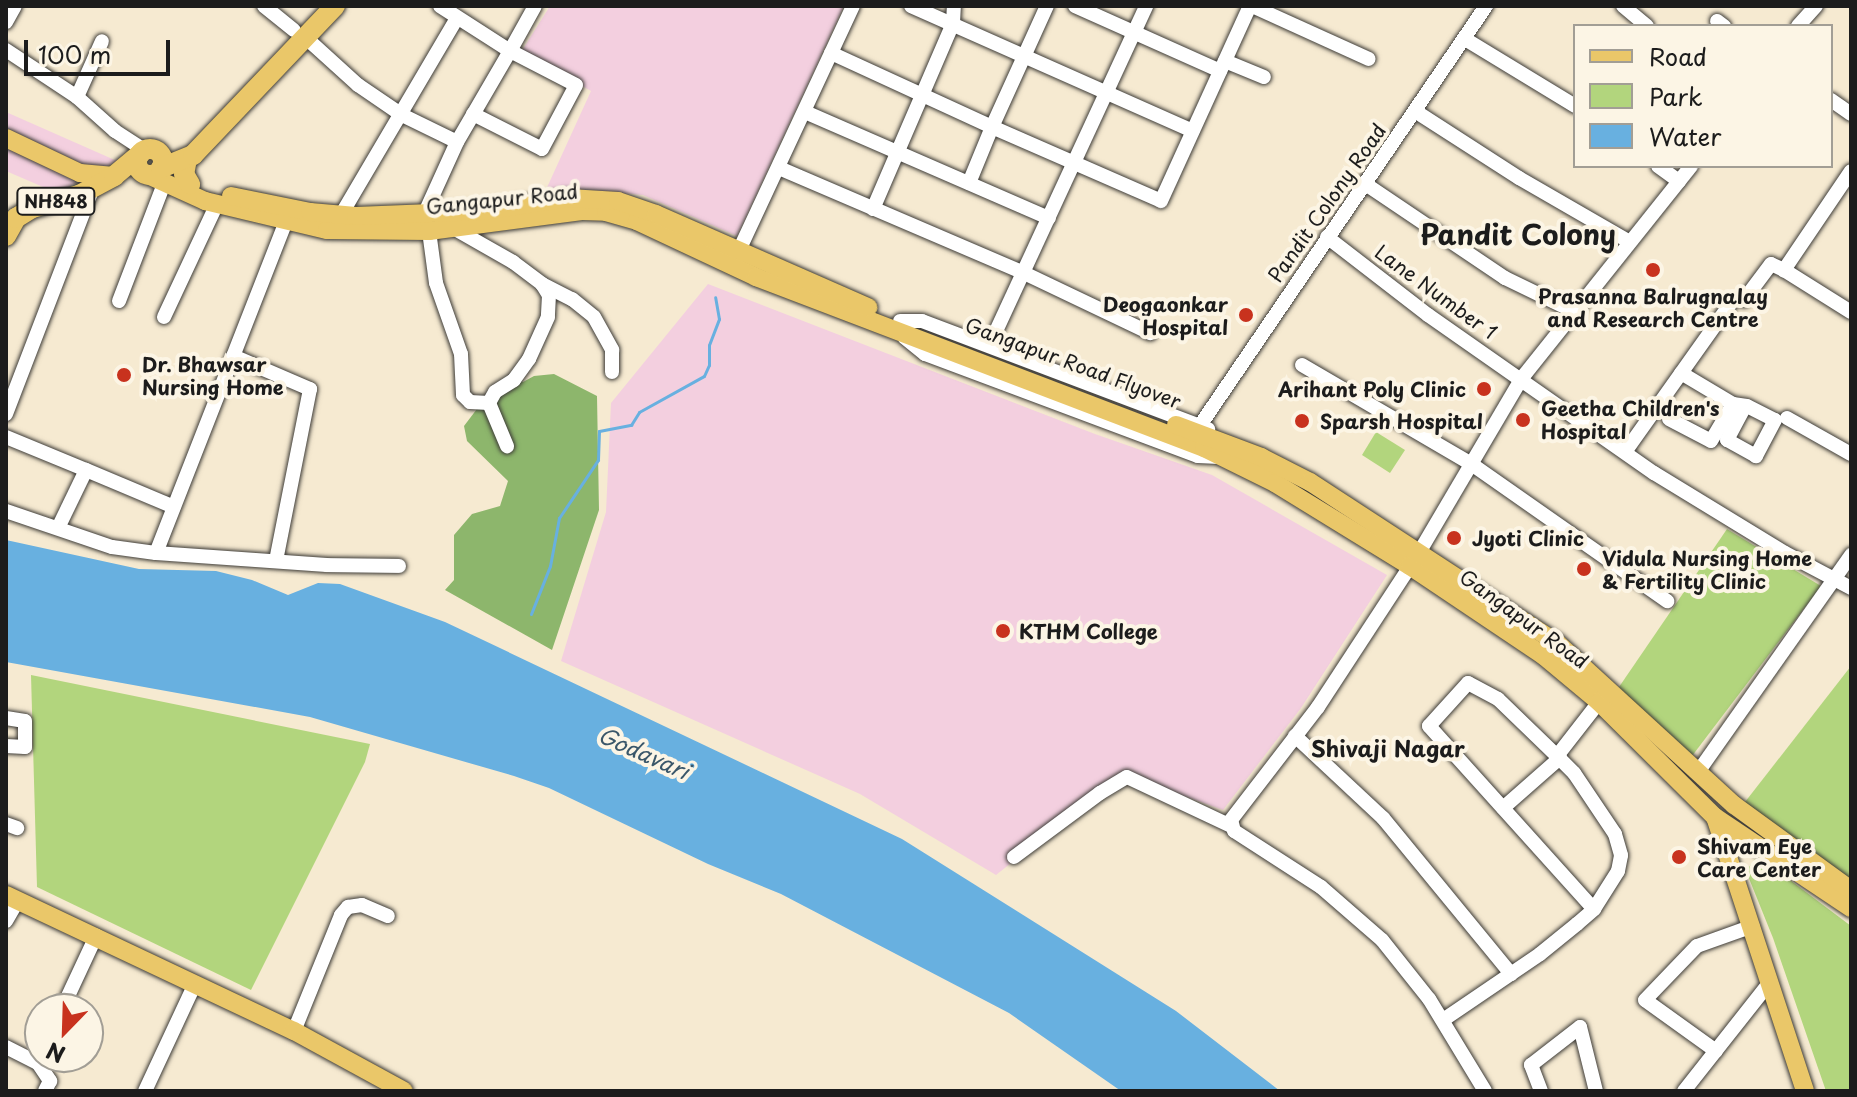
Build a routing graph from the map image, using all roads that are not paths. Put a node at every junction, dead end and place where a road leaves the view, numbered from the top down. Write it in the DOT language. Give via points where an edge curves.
graph roads {
  1 [pos="15,6"];
  2 [pos="264,6"];
  3 [pos="316,6"];
  4 [pos="335,6"];
  5 [pos="440,6"];
  6 [pos="535,6"];
  7 [pos="853,6"];
  8 [pos="911,6"];
  9 [pos="954,6"];
  10 [pos="1047,6"];
  11 [pos="1075,6"];
  12 [pos="1146,6"];
  13 [pos="1251,6"];
  14 [pos="1486,6"];
  15 [pos="1623,6"];
  16 [pos="456,20"];
  17 [pos="6,22"];
  18 [pos="953,23"];
  19 [pos="1645,24"];
  20 [pos="1134,32"];
  21 [pos="300,33"];
  22 [pos="1465,39"];
  23 [pos="102,41"];
  24 [pos="6,50"];
  25 [pos="510,51"];
  26 [pos="831,53"];
  27 [pos="1024,55"];
  28 [pos="1369,59"];
  29 [pos="1223,66"];
  30 [pos="1264,77"];
  31 [pos="1107,91"];
  32 [pos="923,95"];
  33 [pos="77,97"];
  34 [pos="1833,101"];
  35 [pos="1573,105"];
  36 [pos="1415,111"];
  37 [pos="805,112"];
  38 [pos="473,114"];
  39 [pos="1851,114"];
  40 [pos="402,115"];
  41 [pos="992,127"];
  42 [pos="1193,131"];
  43 [pos="6,138"];
  44 [pos="457,142"];
  45 [pos="898,152"];
  46 [pos="187,159"];
  47 [pos="1074,162"];
  48 [pos="153,164"];
  49 [pos="779,168"];
  50 [pos="1661,168"];
  51 [pos="1689,168"];
  52 [pos="1851,171"];
  53 [pos="1679,181"];
  54 [pos="969,183"];
  55 [pos="1364,183"];
  56 [pos="190,184"];
  57 [pos="84,185"];
  58 [pos="217,204"];
  59 [pos="873,209"];
  60 [pos="341,215"];
  61 [pos="288,216"];
  62 [pos="1049,218"];
  63 [pos="9,222"];
  64 [pos="423,225"];
  65 [pos="455,229"];
  66 [pos="1327,237"];
  67 [pos="1630,242"];
  68 [pos="735,259"];
  69 [pos="1784,270"];
  70 [pos="1024,273"];
  71 [pos="542,284"];
  72 [pos="119,301"];
  73 [pos="1575,312"];
  74 [pos="1851,312"];
  75 [pos="164,317"];
  76 [pos="898,326"];
  77 [pos="997,329"];
  78 [pos="1150,333"];
  79 [pos="233,356"];
  80 [pos="1302,365"];
  81 [pos="612,372"];
  82 [pos="1683,375"];
  83 [pos="1522,378"];
  84 [pos="1674,389"];
  85 [pos="489,403"];
  86 [pos="6,414"];
  87 [pos="1787,418"];
  88 [pos="1204,436"];
  89 [pos="6,437"];
  90 [pos="507,446"];
  91 [pos="1227,451"];
  92 [pos="1625,452"];
  93 [pos="1851,454"];
  94 [pos="1470,463"];
  95 [pos="86,470"];
  96 [pos="174,507"];
  97 [pos="6,511"];
  98 [pos="58,528"];
  99 [pos="156,553"];
  100 [pos="1851,555"];
  101 [pos="1415,558"];
  102 [pos="276,561"];
  103 [pos="399,566"];
  104 [pos="1834,579"];
  105 [pos="1851,588"];
  106 [pos="1667,601"];
  107 [pos="1599,702"];
  108 [pos="6,718"];
  109 [pos="1295,736"];
  110 [pos="6,746"];
  111 [pos="1558,757"];
  112 [pos="1698,772"];
  113 [pos="1503,808"];
  114 [pos="1715,817"];
  115 [pos="1231,826"];
  116 [pos="1014,857"];
  117 [pos="1851,890"];
  118 [pos="12,898"];
  119 [pos="1851,908"];
  120 [pos="1594,909"];
  121 [pos="388,916"];
  122 [pos="6,921"];
  123 [pos="1753,926"];
  124 [pos="96,936"];
  125 [pos="1511,974"];
  126 [pos="1770,982"];
  127 [pos="195,984"];
  128 [pos="69,993"];
  129 [pos="1443,1020"];
  130 [pos="294,1031"];
  131 [pos="1716,1051"];
  132 [pos="46,1073"];
  133 [pos="1803,1089"];
  134 [pos="45,1091"];
  135 [pos="145,1091"];
  136 [pos="404,1091"];
  137 [pos="1485,1091"];
  138 [pos="1541,1091"];
  139 [pos="1596,1091"];
  140 [pos="1684,1091"];
  1 -- 17 [label="street"];
  2 -- 21 [label="street"];
  3 -- 21 [label="highway, NH848"];
  4 -- 21 [label="highway, NH848"];
  5 -- 16 [label="street"];
  6 -- 25 [label="street"];
  7 -- 26 [label="street"];
  8 -- 18 [label="street"];
  9 -- 18 [label="street"];
  10 -- 27 [label="street"];
  11 -- 20 [label="street"];
  12 -- 20 [label="street"];
  13 -- 28 [label="street"];
  13 -- 29 [label="street"];
  14 -- 22 [label="street, Pandit Colony Road"];
  15 -- 19 [label="street"];
  16 -- 25 [label="street"];
  16 -- 40 [label="street"];
  18 -- 27 [label="street"];
  18 -- 32 [label="street"];
  20 -- 29 [label="street"];
  20 -- 31 [label="street"];
  21 -- 40 [label="street" via="335,67"];
  21 -- 46 [label="highway, NH848"];
  21 -- 48 [label="highway, NH848" via="185,146"];
  22 -- 35 [label="street"];
  22 -- 36 [label="street, Pandit Colony Road"];
  23 -- 33 [label="street"];
  24 -- 33 [label="street"];
  25 -- 38 [label="street"];
  25 -- 38 [label="street" via="576,85 542,149"];
  26 -- 32 [label="street"];
  26 -- 37 [label="street"];
  27 -- 31 [label="street"];
  27 -- 41 [label="street"];
  29 -- 30 [label="street"];
  29 -- 42 [label="street"];
  31 -- 42 [label="street"];
  31 -- 47 [label="street"];
  32 -- 41 [label="street"];
  32 -- 45 [label="street"];
  33 -- 48 [label="street"];
  34 -- 39 [label="street"];
  36 -- 55 [label="street, Pandit Colony Road"];
  36 -- 67 [label="street"];
  37 -- 45 [label="street"];
  37 -- 49 [label="street"];
  38 -- 44 [label="street"];
  40 -- 44 [label="street"];
  40 -- 60 [label="street"];
  41 -- 47 [label="street"];
  41 -- 54 [label="street"];
  42 -- 47 [label="street" via="1161,201"];
  43 -- 57 [label="main road"];
  44 -- 64 [label="street"];
  45 -- 54 [label="street"];
  45 -- 59 [label="street"];
  46 -- 48 [label="highway, NH848"];
  46 -- 56 [label="highway" via="184,174"];
  47 -- 62 [label="street"];
  48 -- 56 [label="main road, Gangapur Road"];
  48 -- 57 [label="highway, NH848"];
  48 -- 58 [label="main road, Gangapur Road"];
  48 -- 72 [label="street"];
  49 -- 59 [label="street"];
  49 -- 68 [label="street"];
  50 -- 53 [label="street"];
  51 -- 53 [label="street"];
  52 -- 69 [label="street"];
  53 -- 67 [label="street"];
  54 -- 62 [label="street"];
  55 -- 66 [label="street, Pandit Colony Road"];
  55 -- 73 [label="street" via="1505,278"];
  56 -- 61 [label="main road, Gangapur Road"];
  57 -- 63 [label="highway, NH848"];
  57 -- 86 [label="street"];
  58 -- 61 [label="main road, Gangapur Road"];
  58 -- 75 [label="street"];
  59 -- 70 [label="street"];
  60 -- 61 [label="main road, Gangapur Road"];
  60 -- 64 [label="main road, Gangapur Road"];
  61 -- 64 [label="main road, Gangapur Road" via="327,230"];
  61 -- 79 [label="street"];
  62 -- 70 [label="street"];
  64 -- 65 [label="main road, Gangapur Road"];
  64 -- 68 [label="main road, Gangapur Road" via="569,198 605,200 656,214"];
  64 -- 85 [label="street" via="461,354 463,395 470,402"];
  65 -- 68 [label="main road, Gangapur Road" via="606,212"];
  65 -- 71 [label="street"];
  66 -- 83 [label="street, Lane Number 1" via="1428,315"];
  66 -- 88 [label="street, Pandit Colony Road"];
  67 -- 73 [label="street"];
  68 -- 76 [label="main road, Gangapur Road"];
  69 -- 74 [label="street"];
  69 -- 82 [label="street" via="1771,264"];
  70 -- 77 [label="street"];
  70 -- 78 [label="street"];
  71 -- 81 [label="street" via="594,317 612,350"];
  71 -- 85 [label="street" via="550,308 542,334 514,380 495,392"];
  73 -- 83 [label="street"];
  76 -- 88 [label="main road, Gangapur Road Flyover"];
  76 -- 88 [label="street" via="922,321"];
  76 -- 91 [label="street" via="925,354 1198,456"];
  79 -- 96 [label="street"];
  79 -- 102 [label="street" via="310,389"];
  80 -- 94 [label="street"];
  82 -- 84 [label="street"];
  82 -- 84 [label="street" via="1739,405 1711,441 1666,417"];
  83 -- 92 [label="street"];
  83 -- 94 [label="street"];
  84 -- 92 [label="street"];
  85 -- 90 [label="street"];
  87 -- 93 [label="street"];
  88 -- 91 [label="main road, Gangapur Road Flyover"];
  89 -- 95 [label="street"];
  91 -- 101 [label="main road, Gangapur Road" via="1275,483"];
  92 -- 104 [label="street"];
  94 -- 101 [label="street"];
  94 -- 106 [label="street"];
  95 -- 96 [label="street"];
  95 -- 98 [label="street"];
  96 -- 99 [label="street"];
  97 -- 98 [label="street"];
  98 -- 99 [label="street" via="112,547"];
  99 -- 102 [label="street"];
  100 -- 104 [label="street"];
  101 -- 107 [label="main road, Gangapur Road"];
  101 -- 109 [label="street" via="1306,711"];
  101 -- 112 [label="main road, Gangapur Road" via="1557,643"];
  102 -- 103 [label="street"];
  104 -- 105 [label="street"];
  104 -- 112 [label="street"];
  107 -- 111 [label="street"];
  107 -- 114 [label="main road, Gangapur Road"];
  108 -- 110 [label="street" via="25,721 25,747"];
  109 -- 115 [label="street" via="1235,811"];
  109 -- 125 [label="street" via="1383,818"];
  111 -- 113 [label="street"];
  111 -- 113 [label="street" via="1498,699 1468,683 1429,726"];
  111 -- 120 [label="street" via="1615,834 1621,855 1618,871"];
  112 -- 117 [label="main road, Gangapur Road" via="1734,805"];
  113 -- 120 [label="street"];
  114 -- 119 [label="main road, Gangapur Road"];
  114 -- 123 [label="main road"];
  115 -- 116 [label="street" via="1127,777"];
  115 -- 129 [label="street" via="1321,887 1382,940"];
  118 -- 122 [label="street"];
  118 -- 124 [label="main road"];
  120 -- 125 [label="street"];
  121 -- 130 [label="street" via="362,905 348,907 341,915"];
  123 -- 126 [label="main road"];
  123 -- 131 [label="street" via="1697,946 1645,1000"];
  124 -- 127 [label="main road"];
  124 -- 128 [label="street"];
  125 -- 129 [label="street"];
  126 -- 131 [label="street"];
  126 -- 133 [label="main road"];
  127 -- 130 [label="main road"];
  127 -- 135 [label="street"];
  129 -- 137 [label="street"];
  130 -- 136 [label="main road"];
  131 -- 140 [label="street"];
  132 -- 134 [label="street" via="50,1081"];
  138 -- 139 [label="street" via="1531,1065 1580,1027"];
}
